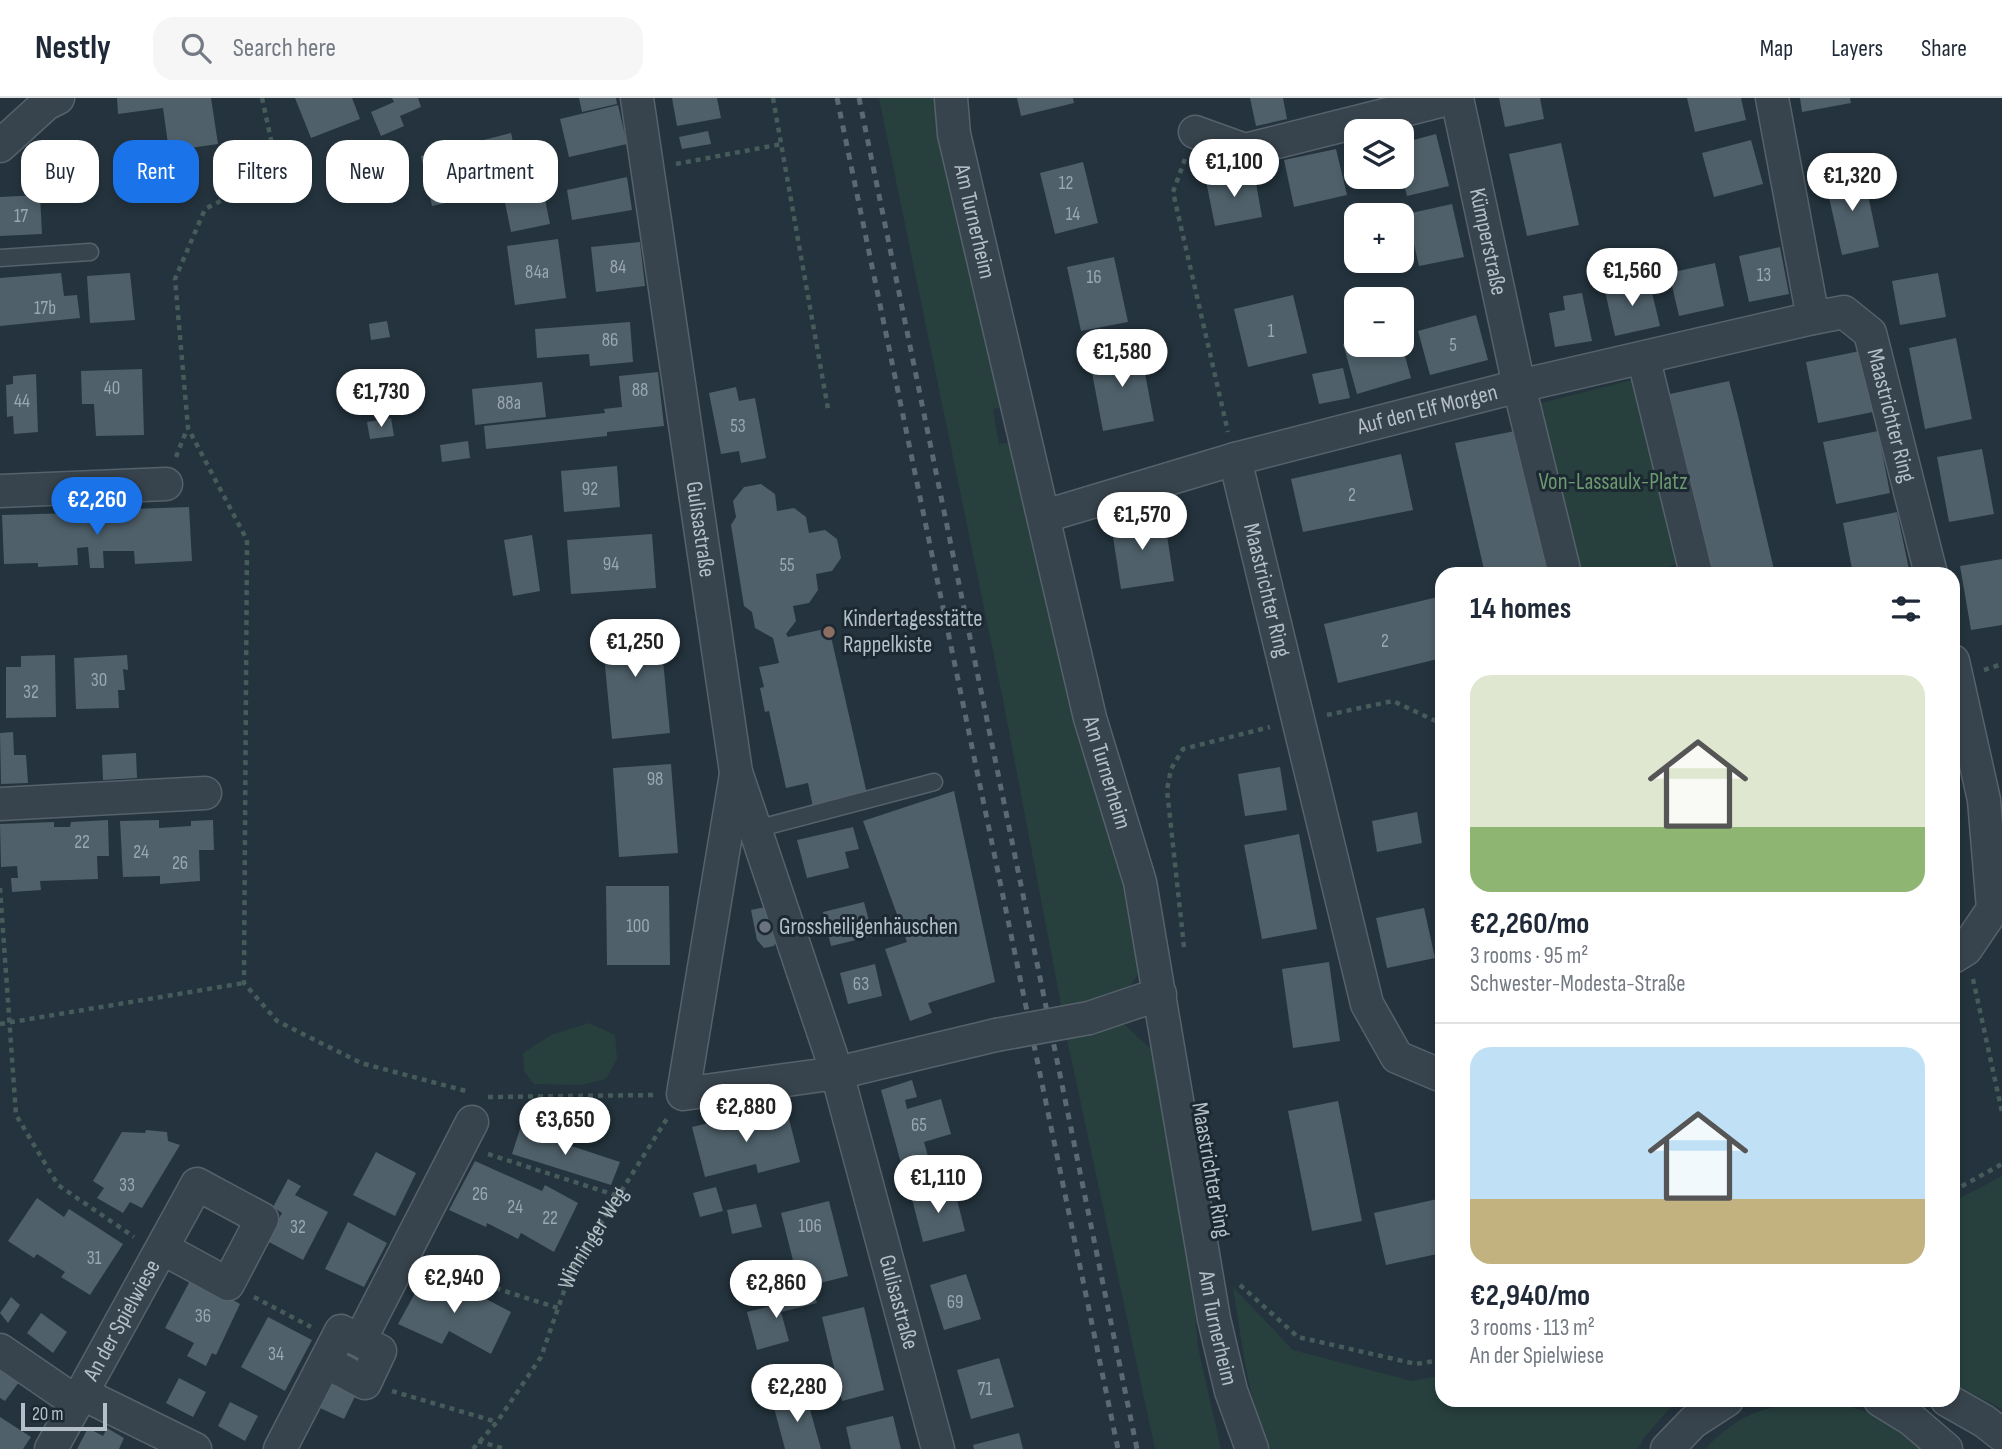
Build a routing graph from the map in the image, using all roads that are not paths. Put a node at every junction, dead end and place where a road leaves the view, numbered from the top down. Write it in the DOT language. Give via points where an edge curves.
graph roads {
  1 [pos="58,98"];
  2 [pos="637,98"];
  3 [pos="951,98"];
  4 [pos="1454,98"];
  5 [pos="1772,98"];
  6 [pos="1195,132"];
  7 [pos="0,146"];
  8 [pos="90,252"];
  9 [pos="0,258"];
  10 [pos="1813,318"];
  11 [pos="1644,359"];
  12 [pos="1519,387"];
  13 [pos="1235,459"];
  14 [pos="152,475"];
  15 [pos="0,491"];
  16 [pos="1045,516"];
  17 [pos="1563,567"];
  18 [pos="1695,567"];
  19 [pos="1929,567"];
  20 [pos="1960,692"];
  21 [pos="736,772"];
  22 [pos="934,782"];
  23 [pos="205,793"];
  24 [pos="0,804"];
  25 [pos="756,829"];
  26 [pos="1960,953"];
  27 [pos="1160,994"];
  28 [pos="837,1073"];
  29 [pos="1435,1073"];
  30 [pos="467,1133"];
  31 [pos="160,1251"];
  32 [pos="341,1348"];
  33 [pos="0,1350"];
  34 [pos="365,1383"];
  35 [pos="79,1397"];
  36 [pos="1716,1407"];
  37 [pos="1891,1407"];
  38 [pos="1959,1407"];
  39 [pos="1999,1431"];
  40 [pos="51,1449"];
  41 [pos="195,1449"];
  42 [pos="280,1449"];
  43 [pos="939,1449"];
  44 [pos="1252,1449"];
  45 [pos="1667,1449"];
  46 [pos="1946,1449"];
  1 -- 7 [label="street"];
  2 -- 21 [label="street, Gulisastraße"];
  3 -- 16 [label="street, Am Turnerheim" via="954,134"];
  4 -- 6 [label="street, Kümperstraße" via="1245,150"];
  4 -- 12 [label="street, Kümperstraße"];
  5 -- 10 [label="street"];
  8 -- 9 [label="lane"];
  10 -- 11 [label="street, Auf den Elf Morgen"];
  10 -- 19 [label="street, Maastrichter Ring" via="1844,312 1870,333"];
  11 -- 12 [label="street, Auf den Elf Morgen"];
  11 -- 18 [label="street"];
  12 -- 13 [label="street, Auf den Elf Morgen"];
  12 -- 17 [label="street"];
  13 -- 16 [label="street, Auf den Elf Morgen"];
  13 -- 29 [label="street, Maastrichter Ring" via="1367,1004 1397,1057"];
  14 -- 15 [label="street"];
  16 -- 27 [label="street, Am Turnerheim" via="1090,718 1140,882"];
  20 -- 26 [label="street" via="1984,800 1993,909"];
  21 -- 25 [label="street, Gulisastraße"];
  21 -- 28 [label="street" via="683,1094"];
  22 -- 25 [label="lane"];
  23 -- 24 [label="street" via="174,783"];
  25 -- 28 [label="street, Gulisastraße"];
  27 -- 28 [label="street, bridge" via="1089,1018"];
  27 -- 44 [label="street, Am Turnerheim" via="1214,1319 1231,1391"];
  28 -- 43 [label="street, Gulisastraße"];
  30 -- 32 [label="street" via="402,1259"];
  31 -- 31 [label="street, An der Spielwiese" via="197,1184 262,1219 228,1284"];
  31 -- 35 [label="street, An der Spielwiese"];
  32 -- 34 [label="street"];
  32 -- 42 [label="street"];
  33 -- 35 [label="street, An der Spielwiese"];
  35 -- 40 [label="street, An der Spielwiese"];
  35 -- 41 [label="street, An der Spielwiese"];
  36 -- 45 [label="street" via="1693,1422"];
  37 -- 46 [label="street"];
  38 -- 39 [label="street"];
}
